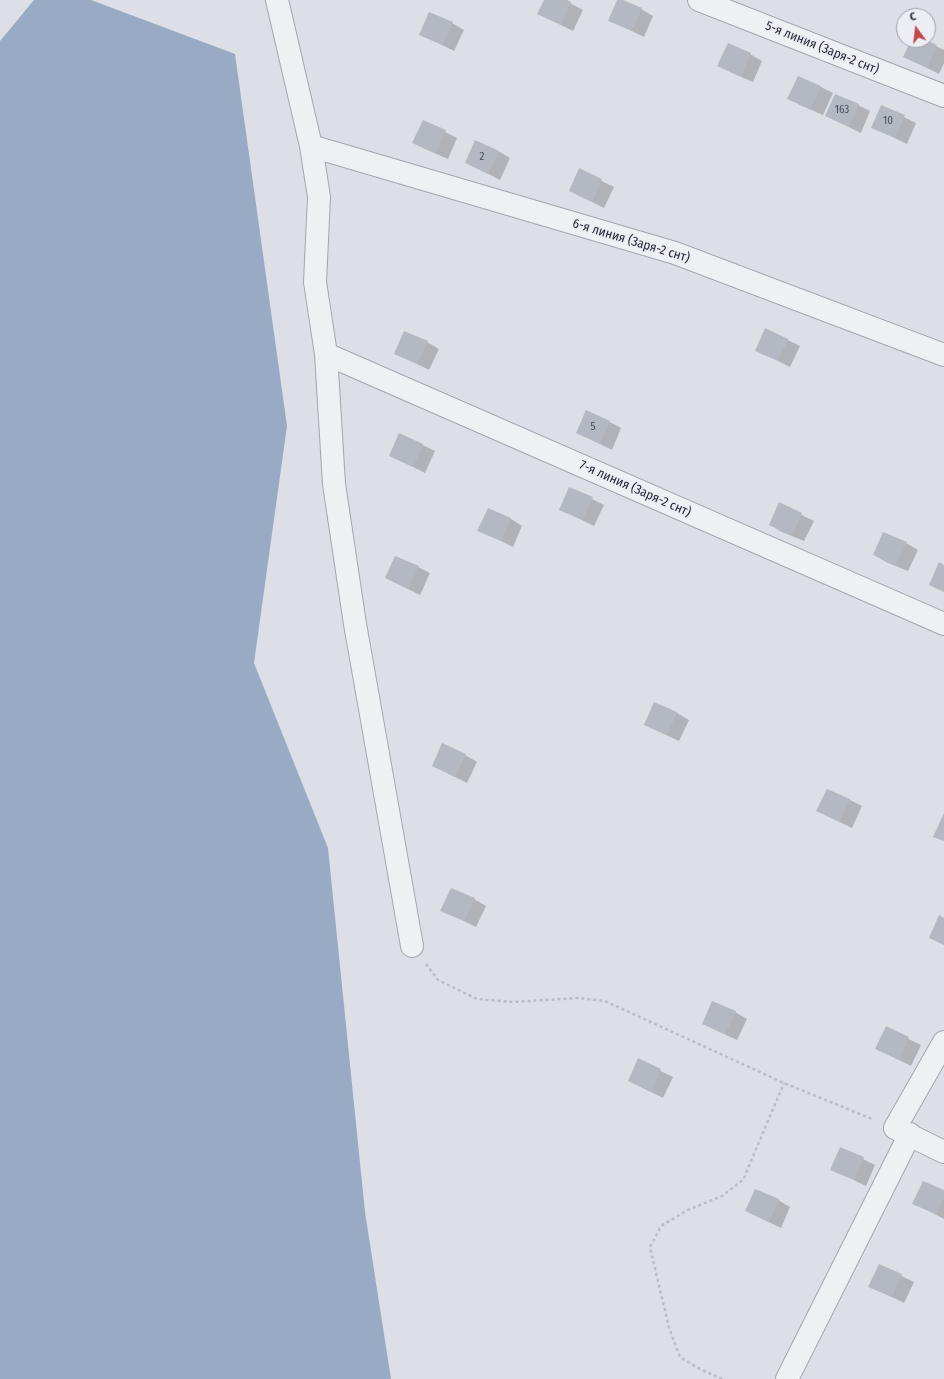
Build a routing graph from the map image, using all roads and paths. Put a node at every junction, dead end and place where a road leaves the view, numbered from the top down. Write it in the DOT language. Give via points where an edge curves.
graph roads {
  1 [pos="277,0"];
  2 [pos="699,0"];
  3 [pos="944,96"];
  4 [pos="312,146"];
  5 [pos="326,354"];
  6 [pos="944,355"];
  7 [pos="944,624"];
  8 [pos="412,946"];
  9 [pos="944,1042"];
  10 [pos="784,1083"];
  11 [pos="902,1131"];
  12 [pos="944,1152"];
  13 [pos="722,1379"];
  14 [pos="787,1379"];
  1 -- 4 [label="street"];
  2 -- 3 [label="street, 5-я линия (Заря-2 снт)"];
  4 -- 5 [label="street" via="319,197 315,282"];
  4 -- 6 [label="street, 6-я линия (Заря-2 снт)" via="675,253"];
  5 -- 7 [label="street, 7-я линия (Заря-2 снт)"];
  5 -- 8 [label="street" via="334,484 355,624"];
  8 -- 10 [label="path" via="438,980 477,998 513,1002 578,998 605,1001"];
  9 -- 11 [label="street"];
  10 -- 11 [label="path"];
  10 -- 13 [label="path" via="743,1180 722,1196 688,1210 661,1226 650,1247 669,1328 680,1357"];
  11 -- 12 [label="street"];
  11 -- 14 [label="street"];
}
